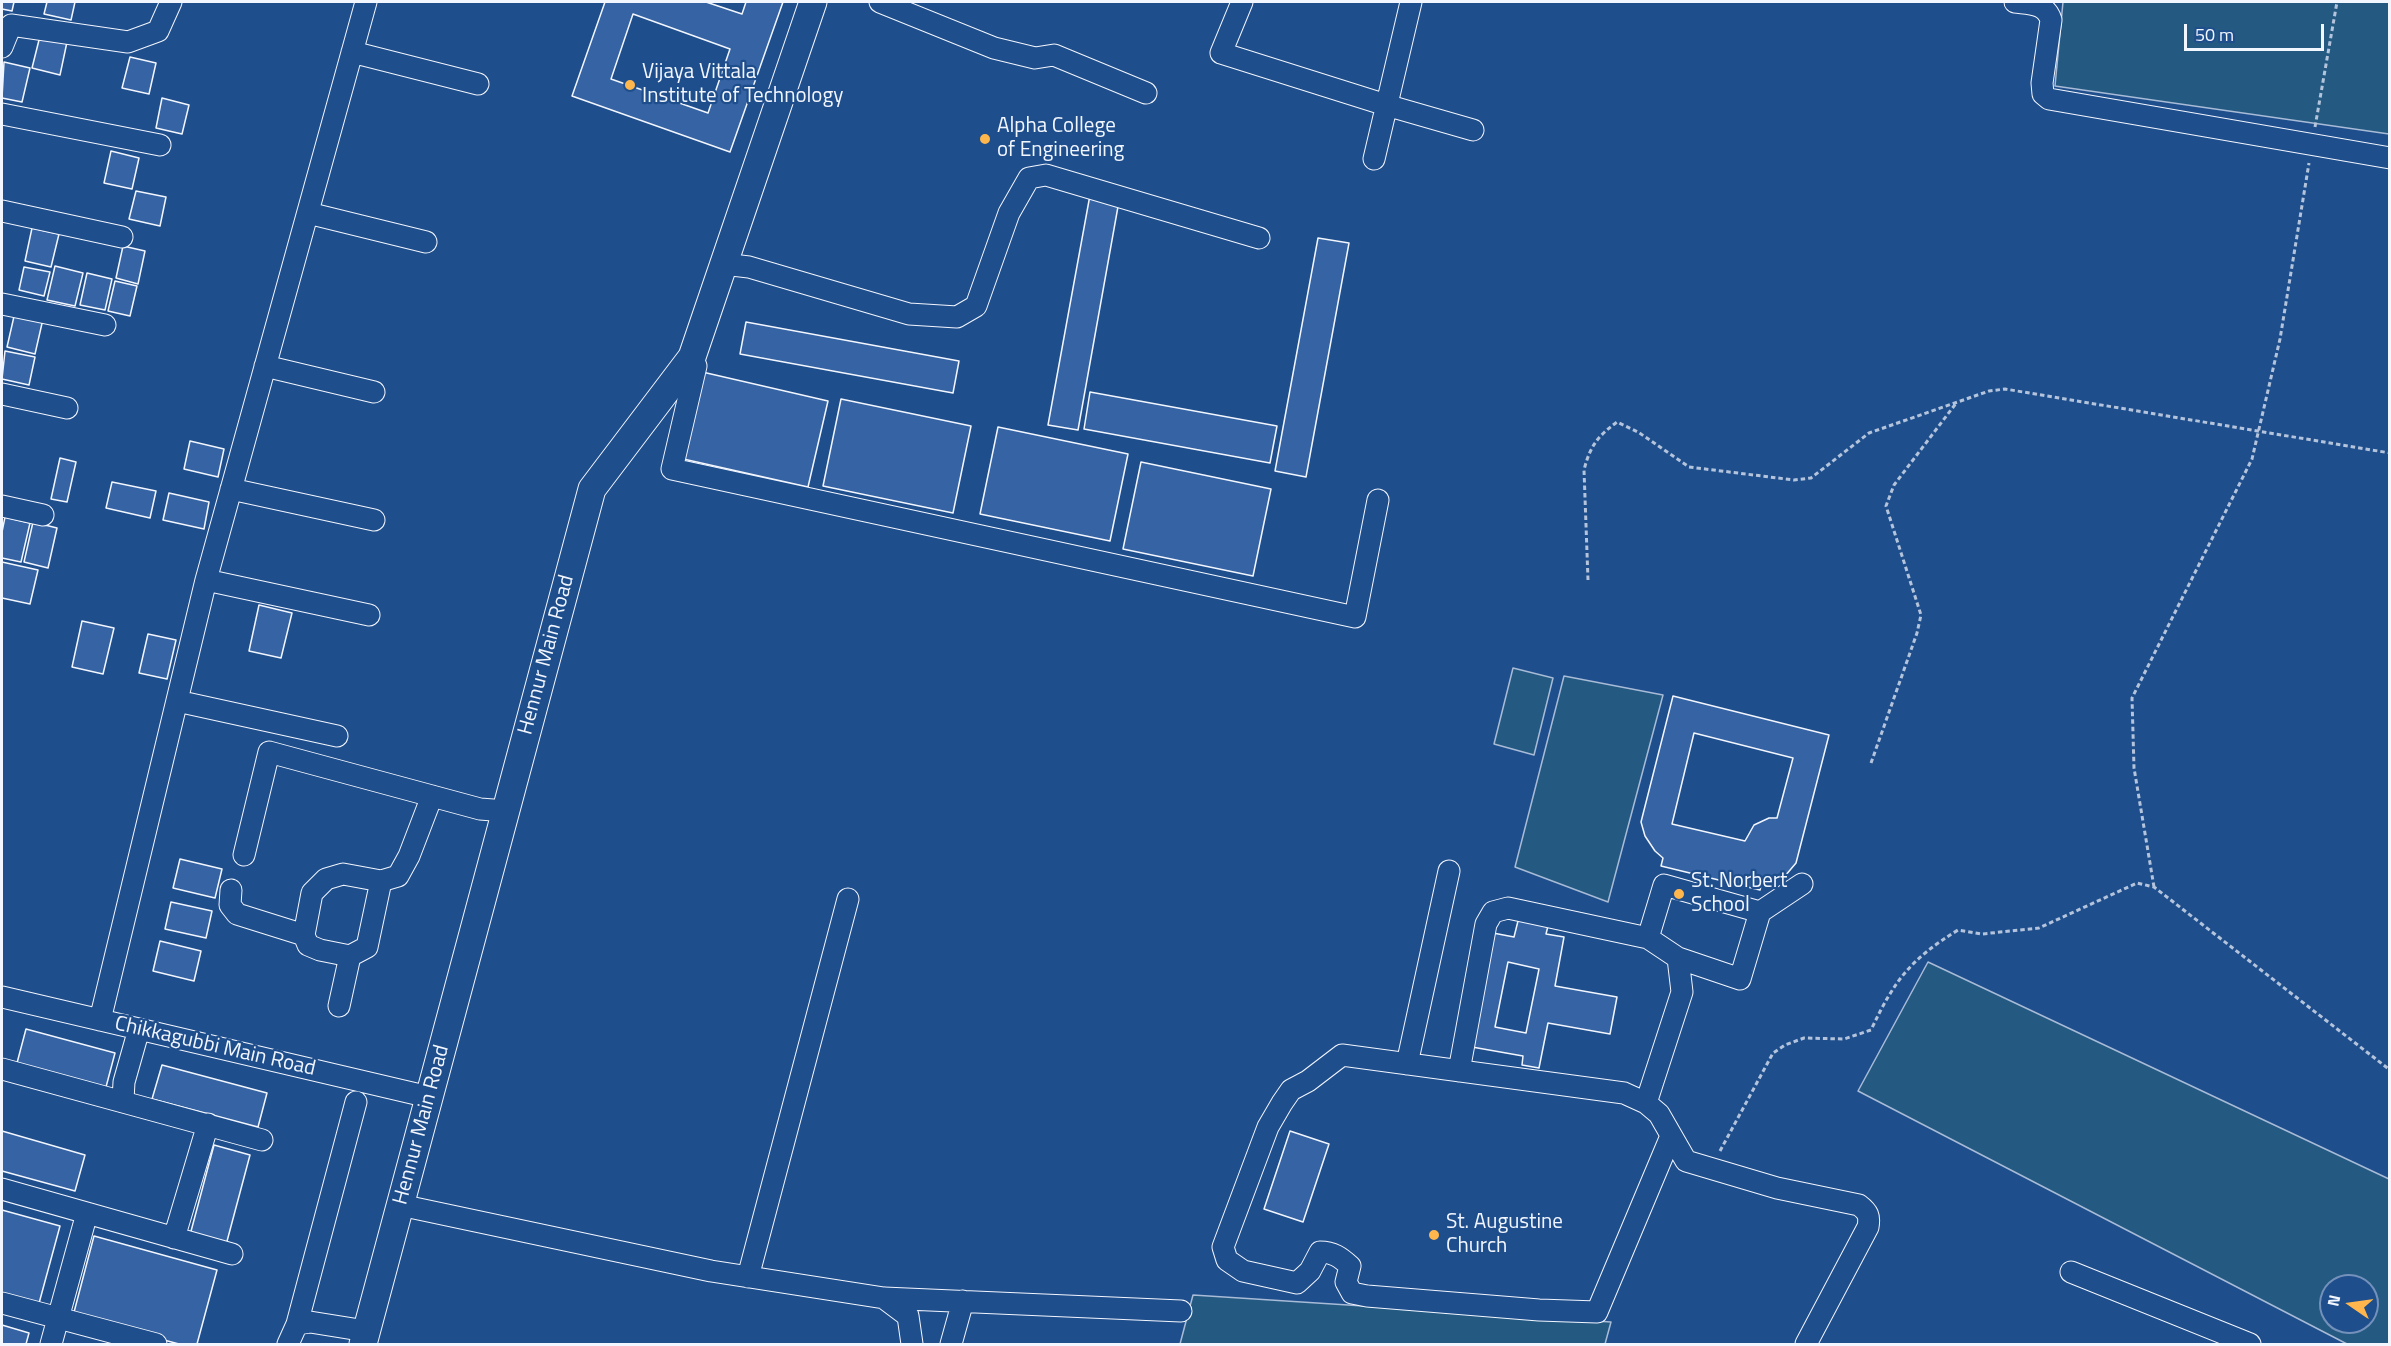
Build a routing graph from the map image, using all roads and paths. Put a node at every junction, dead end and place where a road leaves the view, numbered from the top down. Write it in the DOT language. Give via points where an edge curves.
graph roads {
  1 [pos="171,2"];
  2 [pos="366,2"];
  3 [pos="813,2"];
  4 [pos="880,2"];
  5 [pos="1242,2"];
  6 [pos="1411,2"];
  7 [pos="2015,2"];
  8 [pos="2337,2"];
  9 [pos="2,47"];
  10 [pos="352,52"];
  11 [pos="478,84"];
  12 [pos="1146,93"];
  13 [pos="1386,105"];
  14 [pos="2,114"];
  15 [pos="1473,130"];
  16 [pos="160,145"];
  17 [pos="2311,146"];
  18 [pos="2390,158"];
  19 [pos="1374,159"];
  20 [pos="2,211"];
  21 [pos="308,213"];
  22 [pos="122,237"];
  23 [pos="1259,238"];
  24 [pos="426,242"];
  25 [pos="723,264"];
  26 [pos="2,304"];
  27 [pos="105,325"];
  28 [pos="692,357"];
  29 [pos="265,366"];
  30 [pos="374,392"];
  31 [pos="2,394"];
  32 [pos="1957,402"];
  33 [pos="67,408"];
  34 [pos="2258,433"];
  35 [pos="2390,453"];
  36 [pos="231,489"];
  37 [pos="1378,500"];
  38 [pos="2,506"];
  39 [pos="43,515"];
  40 [pos="374,520"];
  41 [pos="206,580"];
  42 [pos="1588,580"];
  43 [pos="369,615"];
  44 [pos="177,701"];
  45 [pos="337,736"];
  46 [pos="1871,763"];
  47 [pos="432,795"];
  48 [pos="506,811"];
  49 [pos="244,855"];
  50 [pos="1449,871"];
  51 [pos="381,881"];
  52 [pos="1802,884"];
  53 [pos="2154,887"];
  54 [pos="231,890"];
  55 [pos="848,899"];
  56 [pos="1760,912"];
  57 [pos="304,934"];
  58 [pos="1647,938"];
  59 [pos="350,956"];
  60 [pos="1678,958"];
  61 [pos="2,998"];
  62 [pos="339,1006"];
  63 [pos="100,1020"];
  64 [pos="139,1029"];
  65 [pos="1407,1064"];
  66 [pos="2,1069"];
  67 [pos="2390,1070"];
  68 [pos="1459,1071"];
  69 [pos="429,1096"];
  70 [pos="123,1100"];
  71 [pos="356,1102"];
  72 [pos="1646,1102"];
  73 [pos="208,1124"];
  74 [pos="1671,1136"];
  75 [pos="262,1140"];
  76 [pos="1710,1169"];
  77 [pos="2,1189"];
  78 [pos="400,1204"];
  79 [pos="87,1213"];
  80 [pos="174,1238"];
  81 [pos="232,1254"];
  82 [pos="2071,1272"];
  83 [pos="748,1277"];
  84 [pos="884,1298"];
  85 [pos="963,1301"];
  86 [pos="2,1303"];
  87 [pos="1180,1311"];
  88 [pos="58,1318"];
  89 [pos="297,1324"];
  90 [pos="364,1338"];
  91 [pos="51,1344"];
  92 [pos="149,1344"];
  93 [pos="288,1344"];
  94 [pos="912,1344"];
  95 [pos="951,1344"];
  96 [pos="1806,1344"];
  97 [pos="2250,1344"];
  1 -- 9 [label="street" via="158,31 128,42 11,25"];
  2 -- 10 [label="street"];
  3 -- 25 [label="main road, Hennur Main Road"];
  4 -- 12 [label="street" via="994,48 1035,58 1054,55"];
  5 -- 13 [label="street" via="1221,53"];
  6 -- 13 [label="street"];
  7 -- 17 [label="street" via="2042,6 2049,12 2042,83 2043,94 2049,99"];
  8 -- 17 [label="path"];
  10 -- 11 [label="street"];
  10 -- 21 [label="street"];
  13 -- 15 [label="street"];
  13 -- 19 [label="street"];
  14 -- 16 [label="street"];
  17 -- 18 [label="street"];
  17 -- 34 [label="path" via="2280,339"];
  20 -- 22 [label="street"];
  21 -- 24 [label="street"];
  21 -- 29 [label="street"];
  23 -- 25 [label="street" via="1046,175 1029,178 1009,213 976,306 957,317 909,314 749,267"];
  25 -- 28 [label="main road, Hennur Main Road"];
  26 -- 27 [label="street"];
  28 -- 37 [label="street" via="696,366 672,469 1355,616"];
  28 -- 48 [label="main road, Hennur Main Road" via="592,489"];
  29 -- 30 [label="street"];
  29 -- 36 [label="street"];
  31 -- 33 [label="street"];
  32 -- 34 [label="path" via="2005,389"];
  32 -- 42 [label="path" via="1869,433 1811,478 1794,480 1689,467 1617,422 1599,435 1584,470"];
  32 -- 46 [label="path" via="1894,485 1886,506 1921,615"];
  34 -- 35 [label="path"];
  34 -- 53 [label="path" via="2252,459 2132,698 2134,768"];
  36 -- 40 [label="street"];
  36 -- 41 [label="street"];
  38 -- 39 [label="street"];
  41 -- 43 [label="street"];
  41 -- 44 [label="street"];
  44 -- 45 [label="street"];
  44 -- 63 [label="street"];
  47 -- 48 [label="street" via="480,809"];
  47 -- 49 [label="street" via="269,752"];
  47 -- 51 [label="street" via="398,876"];
  48 -- 69 [label="main road, Hennur Main Road"];
  50 -- 65 [label="street"];
  51 -- 57 [label="street" via="343,874 327,879 312,893"];
  51 -- 59 [label="street" via="367,947"];
  52 -- 56 [label="street"];
  53 -- 67 [label="path"];
  53 -- 76 [label="path" via="2137,883 2039,928 1982,934 1958,930 1930,947 1907,968 1871,1030 1844,1039 1804,1038 1773,1053"];
  54 -- 57 [label="street" via="230,905 237,914"];
  55 -- 83 [label="street"];
  56 -- 58 [label="street" via="1664,885"];
  56 -- 60 [label="street" via="1740,979"];
  57 -- 59 [label="street" via="308,945"];
  58 -- 60 [label="street"];
  58 -- 68 [label="street" via="1508,908 1493,912 1486,924"];
  59 -- 62 [label="street"];
  60 -- 72 [label="street" via="1682,992"];
  61 -- 63 [label="street, Chikkagubbi Main Road"];
  63 -- 64 [label="street, Chikkagubbi Main Road"];
  64 -- 69 [label="street, Chikkagubbi Main Road"];
  64 -- 70 [label="street"];
  65 -- 68 [label="street"];
  65 -- 74 [label="street" via="1342,1055 1291,1090 1268,1127 1251,1168 1223,1247 1227,1260 1243,1271 1297,1283 1310,1271 1320,1252 1329,1252 1350,1266 1346,1282 1352,1293 1597,1312"];
  66 -- 70 [label="street"];
  68 -- 72 [label="street" via="1624,1093"];
  69 -- 78 [label="main road, Hennur Main Road"];
  70 -- 73 [label="street"];
  71 -- 89 [label="street"];
  72 -- 74 [label="street" via="1659,1114"];
  73 -- 75 [label="street"];
  73 -- 80 [label="street"];
  74 -- 76 [label="street" via="1686,1161"];
  76 -- 96 [label="street" via="1859,1205 1870,1218"];
  77 -- 79 [label="street"];
  78 -- 83 [label="street"];
  78 -- 90 [label="main road, Hennur Main Road"];
  79 -- 80 [label="street"];
  79 -- 88 [label="street"];
  80 -- 81 [label="street"];
  82 -- 97 [label="street"];
  83 -- 84 [label="street"];
  84 -- 85 [label="street"];
  84 -- 94 [label="street" via="908,1316"];
  85 -- 87 [label="street"];
  85 -- 95 [label="street"];
  86 -- 88 [label="street"];
  88 -- 91 [label="street"];
  88 -- 92 [label="street"];
  89 -- 90 [label="street" via="310,1322"];
  89 -- 93 [label="street"];
}
